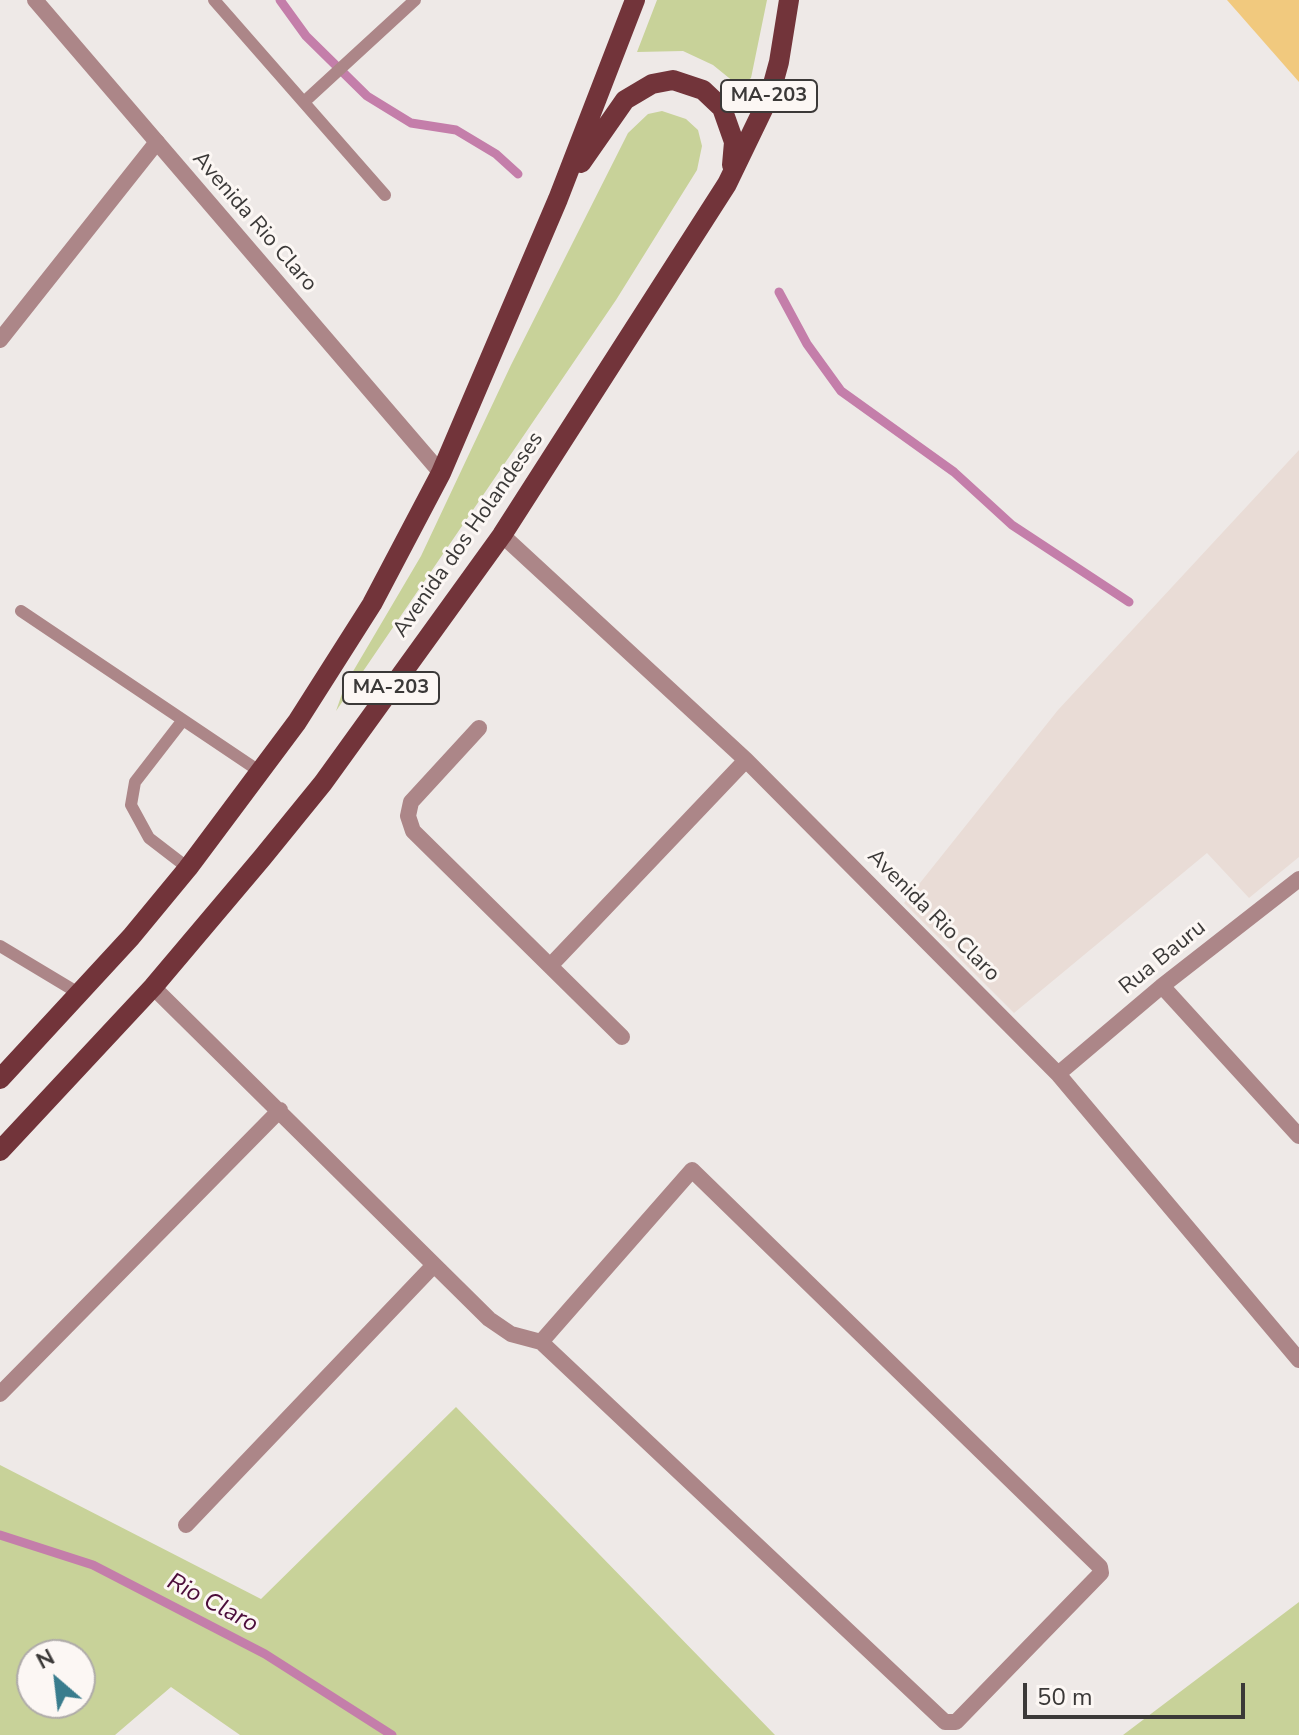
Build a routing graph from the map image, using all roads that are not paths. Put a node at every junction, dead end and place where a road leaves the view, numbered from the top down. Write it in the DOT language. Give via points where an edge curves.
graph roads {
  1 [pos="35,0"];
  2 [pos="214,0"];
  3 [pos="415,0"];
  4 [pos="635,0"];
  5 [pos="789,0"];
  6 [pos="304,102"];
  7 [pos="157,142"];
  8 [pos="727,184"];
  9 [pos="385,195"];
  10 [pos="558,199"];
  11 [pos="0,340"];
  12 [pos="441,473"];
  13 [pos="502,535"];
  14 [pos="21,611"];
  15 [pos="183,720"];
  16 [pos="479,728"];
  17 [pos="746,760"];
  18 [pos="262,773"];
  19 [pos="188,868"];
  20 [pos="1299,879"];
  21 [pos="0,946"];
  22 [pos="550,966"];
  23 [pos="1162,986"];
  24 [pos="153,987"];
  25 [pos="80,994"];
  26 [pos="622,1037"];
  27 [pos="1058,1074"];
  28 [pos="0,1079"];
  29 [pos="280,1110"];
  30 [pos="1299,1136"];
  31 [pos="0,1151"];
  32 [pos="434,1265"];
  33 [pos="541,1342"];
  34 [pos="1299,1360"];
  35 [pos="0,1394"];
  36 [pos="186,1525"];
  1 -- 7 [label="street, Avenida Rio Claro"];
  2 -- 6 [label="lane"];
  3 -- 6 [label="lane"];
  4 -- 10 [label="main road, Avenida dos Holandeses / MA-203"];
  5 -- 8 [label="main road, Avenida dos Holandeses / MA-203" via="770,95"];
  6 -- 9 [label="lane"];
  7 -- 11 [label="street"];
  7 -- 12 [label="street, Avenida Rio Claro"];
  8 -- 10 [label="main road" via="734,142 727,118 703,90 673,80 652,84 625,100"];
  8 -- 13 [label="main road, Avenida dos Holandeses / MA-203"];
  10 -- 12 [label="main road, Avenida dos Holandeses / MA-203"];
  12 -- 18 [label="main road, Avenida dos Holandeses / MA-203" via="372,604"];
  13 -- 17 [label="street, Avenida Rio Claro"];
  13 -- 24 [label="main road, Avenida dos Holandeses / MA-203" via="323,783"];
  14 -- 15 [label="lane"];
  15 -- 18 [label="lane"];
  15 -- 19 [label="lane" via="135,782 131,805 149,838"];
  16 -- 22 [label="street" via="411,802 408,816 413,831"];
  17 -- 22 [label="street"];
  17 -- 27 [label="street, Avenida Rio Claro"];
  18 -- 19 [label="main road, Avenida dos Holandeses / MA-203"];
  19 -- 25 [label="main road, Avenida dos Holandeses / MA-203"];
  20 -- 23 [label="street, Rua Bauru"];
  21 -- 25 [label="lane"];
  22 -- 26 [label="street"];
  23 -- 27 [label="street, Rua Bauru"];
  23 -- 30 [label="street"];
  24 -- 29 [label="street"];
  24 -- 31 [label="main road, Avenida dos Holandeses / MA-203"];
  25 -- 28 [label="main road, Avenida dos Holandeses / MA-203"];
  27 -- 34 [label="street, Avenida Rio Claro"];
  29 -- 32 [label="street"];
  29 -- 35 [label="street"];
  32 -- 33 [label="street" via="489,1319 511,1334"];
  32 -- 36 [label="street"];
  33 -- 33 [label="street" via="949,1724 1101,1573 692,1170"];
}
